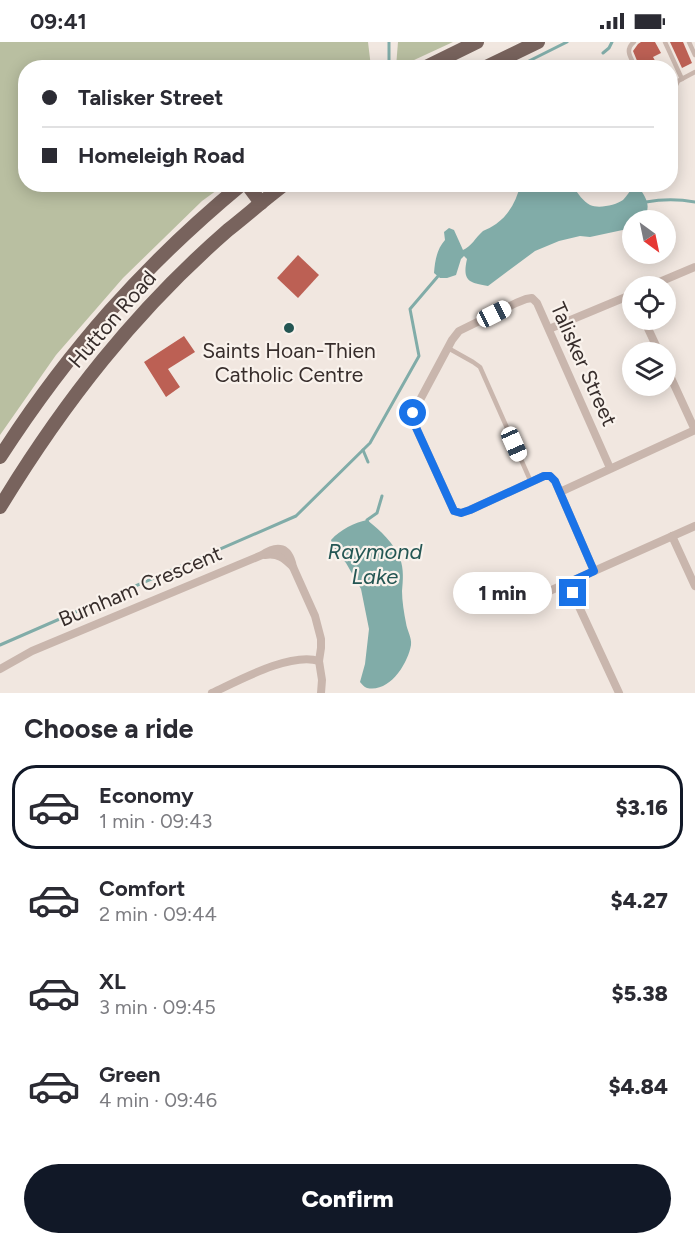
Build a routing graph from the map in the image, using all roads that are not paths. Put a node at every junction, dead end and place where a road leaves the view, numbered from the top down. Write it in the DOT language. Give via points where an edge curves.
graph roads {
  1 [pos="477,42"];
  2 [pos="538,42"];
  3 [pos="634,42"];
  4 [pos="665,42"];
  5 [pos="689,42"];
  6 [pos="695,55"];
  7 [pos="440,60"];
  8 [pos="501,60"];
  9 [pos="632,60"];
  10 [pos="672,60"];
  11 [pos="695,72"];
  12 [pos="678,75"];
  13 [pos="680,80"];
  14 [pos="678,83"];
  15 [pos="233,192"];
  16 [pos="253,192"];
  17 [pos="275,192"];
  18 [pos="261,203"];
  19 [pos="695,267"];
  20 [pos="674,276"];
  21 [pos="622,299"];
  22 [pos="549,329"];
  23 [pos="448,348"];
  24 [pos="676,389"];
  25 [pos="695,430"];
  26 [pos="0,457"];
  27 [pos="610,468"];
  28 [pos="531,482"];
  29 [pos="560,492"];
  30 [pos="0,507"];
  31 [pos="695,526"];
  32 [pos="672,536"];
  33 [pos="594,571"];
  34 [pos="568,583"];
  35 [pos="695,586"];
  36 [pos="518,605"];
  37 [pos="316,661"];
  38 [pos="0,668"];
  39 [pos="212,693"];
  40 [pos="321,693"];
  41 [pos="618,693"];
  1 -- 7 [label="main road"];
  2 -- 8 [label="main road"];
  3 -- 9 [label="lane" via="628,50"];
  4 -- 10 [label="lane"];
  5 -- 6 [label="lane"];
  11 -- 13 [label="lane"];
  12 -- 13 [label="lane"];
  13 -- 14 [label="lane"];
  15 -- 26 [label="main road, Hutton Road" via="168,249 108,312 25,418"];
  16 -- 18 [label="main road"];
  17 -- 18 [label="main road, Hutton Road"];
  18 -- 30 [label="main road, Hutton Road" via="173,281 109,351 53,424"];
  19 -- 20 [label="street"];
  21 -- 22 [label="street"];
  22 -- 23 [label="street, Talisker Street" via="537,303 529,298 459,331"];
  22 -- 27 [label="street, Talisker Street"];
  23 -- 28 [label="lane" via="480,367"];
  23 -- 28 [label="street, Talisker Street" via="413,413 413,421 454,511 470,510"];
  24 -- 25 [label="street"];
  25 -- 27 [label="street"];
  27 -- 29 [label="street"];
  28 -- 29 [label="street, Talisker Street" via="550,476"];
  29 -- 33 [label="street"];
  31 -- 32 [label="street"];
  32 -- 33 [label="street"];
  32 -- 35 [label="street"];
  33 -- 34 [label="street"];
  34 -- 36 [label="street"];
  34 -- 41 [label="street"];
  37 -- 38 [label="street, Burnham Crescent" via="321,639 293,567 277,555 262,555"];
  37 -- 39 [label="street" via="273,665"];
  37 -- 40 [label="street, Burnham Crescent"];
}
